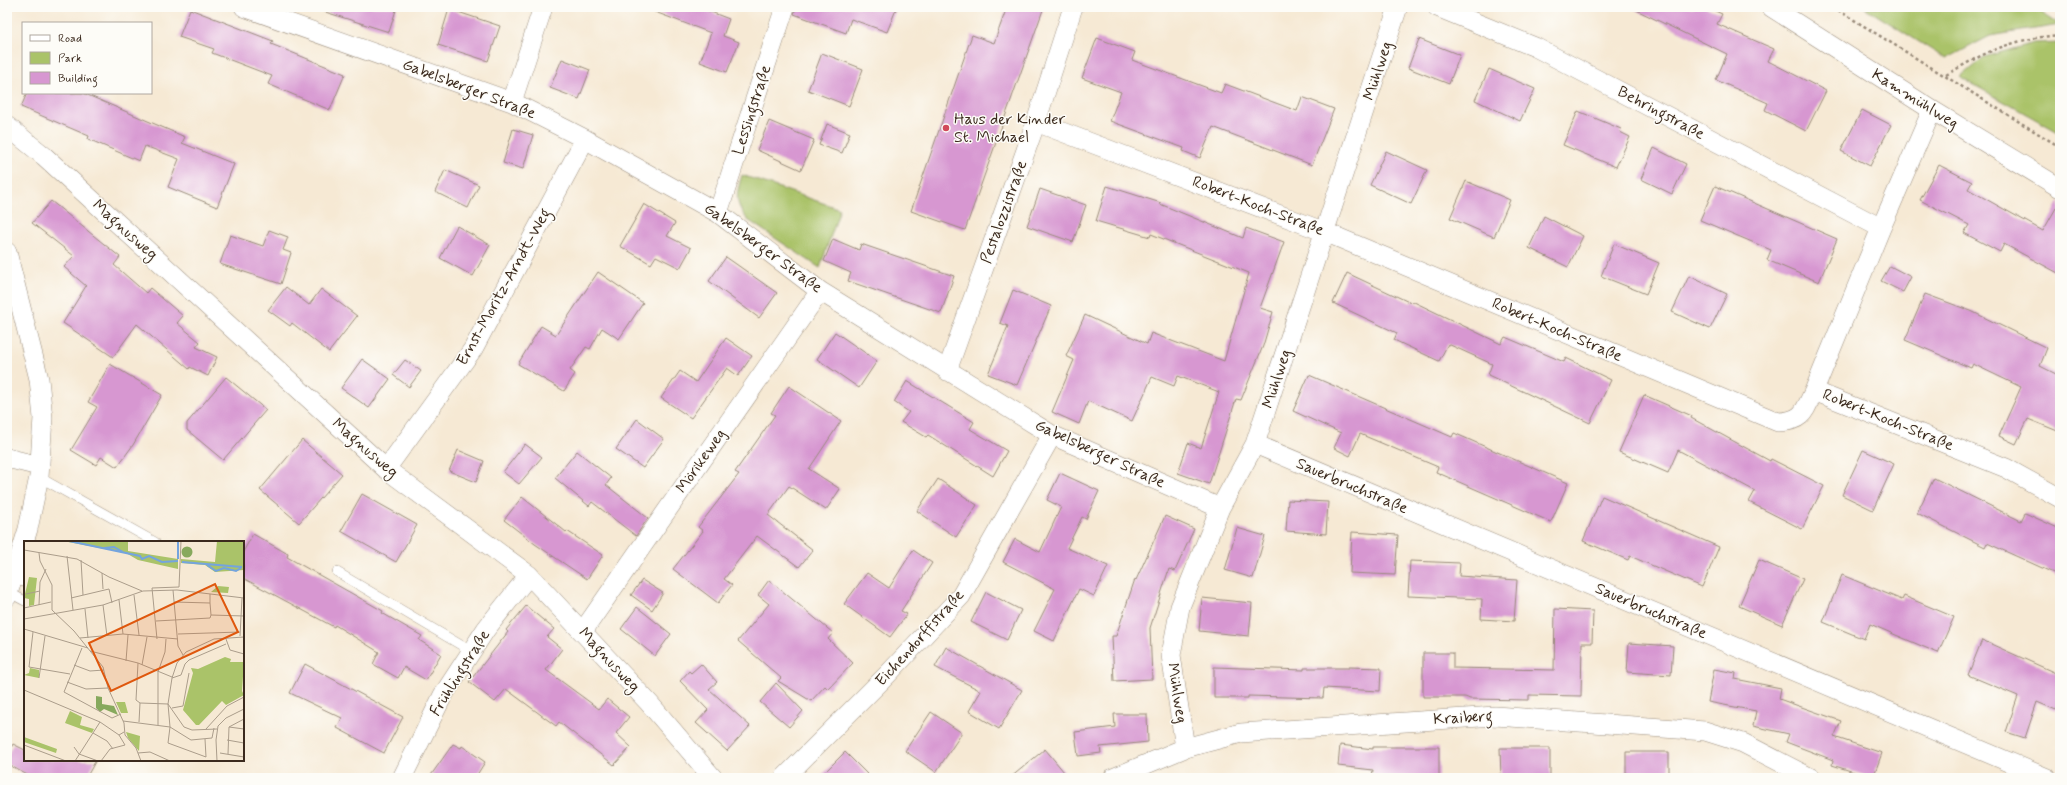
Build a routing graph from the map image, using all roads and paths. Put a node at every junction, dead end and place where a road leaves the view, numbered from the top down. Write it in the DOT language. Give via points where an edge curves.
graph roads {
  1 [pos="244,7"];
  2 [pos="543,7"];
  3 [pos="786,7"];
  4 [pos="1073,7"];
  5 [pos="1398,7"];
  6 [pos="1437,7"];
  7 [pos="1771,7"];
  8 [pos="1833,7"];
  9 [pos="288,14"];
  10 [pos="2060,35"];
  11 [pos="1946,75"];
  12 [pos="512,102"];
  13 [pos="1932,110"];
  14 [pos="1036,122"];
  15 [pos="7,126"];
  16 [pos="585,139"];
  17 [pos="2060,147"];
  18 [pos="2060,188"];
  19 [pos="718,213"];
  20 [pos="1881,228"];
  21 [pos="1325,232"];
  22 [pos="7,252"];
  23 [pos="820,290"];
  24 [pos="947,371"];
  25 [pos="1814,391"];
  26 [pos="1052,435"];
  27 [pos="1255,444"];
  28 [pos="7,458"];
  29 [pos="386,469"];
  30 [pos="39,471"];
  31 [pos="2060,498"];
  32 [pos="1220,508"];
  33 [pos="25,541"];
  34 [pos="153,541"];
  35 [pos="24,545"];
  36 [pos="336,572"];
  37 [pos="530,575"];
  38 [pos="13,588"];
  39 [pos="24,600"];
  40 [pos="583,631"];
  41 [pos="471,652"];
  42 [pos="1185,748"];
  43 [pos="402,778"];
  44 [pos="713,778"];
  45 [pos="784,778"];
  46 [pos="1113,778"];
  47 [pos="1811,778"];
  48 [pos="2047,778"];
  1 -- 9 [label="street, Gabelsberger Straße"];
  2 -- 12 [label="street"];
  3 -- 19 [label="street, Lessingstraße"];
  4 -- 14 [label="street, Pestalozzistraße"];
  5 -- 21 [label="street, Mühlweg"];
  6 -- 20 [label="street, Behringstraße" via="1535,47"];
  7 -- 13 [label="street, Kammühlweg"];
  8 -- 11 [label="path"];
  9 -- 12 [label="street, Gabelsberger Straße"];
  10 -- 11 [label="path" via="2036,37 2007,44 1984,53"];
  11 -- 17 [label="path"];
  12 -- 16 [label="street, Gabelsberger Straße"];
  13 -- 18 [label="street, Kammühlweg"];
  13 -- 20 [label="street"];
  14 -- 21 [label="street, Robert-Koch-Straße"];
  14 -- 24 [label="street, Pestalozzistraße"];
  15 -- 29 [label="street, Magnusweg" via="44,156"];
  16 -- 19 [label="street, Gabelsberger Straße"];
  16 -- 29 [label="street, Ernst-Moritz-Arndt-Weg" via="473,349"];
  19 -- 23 [label="street, Gabelsberger Straße"];
  20 -- 25 [label="street"];
  21 -- 25 [label="street, Robert-Koch-Straße" via="1778,422 1792,422 1803,414"];
  21 -- 27 [label="street, Mühlweg"];
  22 -- 30 [label="street" via="38,379 43,418"];
  23 -- 24 [label="street, Gabelsberger Straße"];
  23 -- 40 [label="street, Mörikeweg"];
  24 -- 26 [label="street, Gabelsberger Straße"];
  25 -- 31 [label="street, Robert-Koch-Straße" via="2006,468"];
  26 -- 32 [label="street, Gabelsberger Straße"];
  26 -- 45 [label="street, Eichendorffstraße" via="961,596 888,674"];
  27 -- 32 [label="street, Mühlweg"];
  27 -- 48 [label="street, Sauerbruchstraße"];
  28 -- 30 [label="street"];
  29 -- 37 [label="street, Magnusweg"];
  30 -- 33 [label="street"];
  30 -- 34 [label="lane"];
  32 -- 42 [label="street, Mühlweg" via="1180,607 1171,655"];
  35 -- 38 [label="street"];
  36 -- 41 [label="lane"];
  37 -- 40 [label="street, Magnusweg"];
  37 -- 41 [label="street, Frühlingstraße" via="486,629"];
  38 -- 39 [label="lane"];
  40 -- 44 [label="street, Magnusweg"];
  41 -- 43 [label="street, Frühlingstraße" via="443,695"];
  42 -- 46 [label="street, Kraiberg"];
  42 -- 47 [label="street, Kraiberg" via="1241,733 1495,716 1705,731 1743,743"];
}
